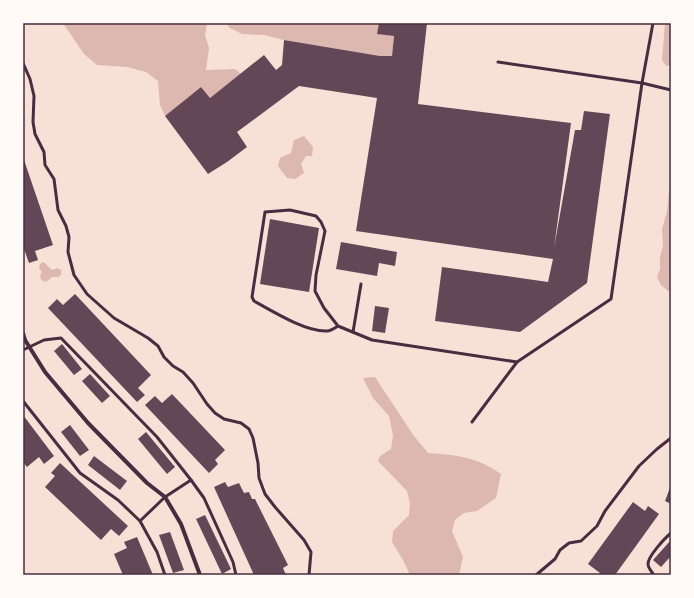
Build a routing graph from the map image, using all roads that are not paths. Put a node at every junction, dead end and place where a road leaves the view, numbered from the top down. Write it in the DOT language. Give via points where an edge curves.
graph roads {
  1 [pos="653,23"];
  2 [pos="498,62"];
  3 [pos="23,63"];
  4 [pos="642,83"];
  5 [pos="671,90"];
  6 [pos="361,284"];
  7 [pos="338,326"];
  8 [pos="354,332"];
  9 [pos="23,333"];
  10 [pos="30,347"];
  11 [pos="23,350"];
  12 [pos="517,362"];
  13 [pos="23,401"];
  14 [pos="472,422"];
  15 [pos="671,438"];
  16 [pos="191,480"];
  17 [pos="165,497"];
  18 [pos="140,521"];
  19 [pos="671,533"];
  20 [pos="165,575"];
  21 [pos="200,575"];
  22 [pos="236,575"];
  23 [pos="309,575"];
  24 [pos="536,575"];
  25 [pos="654,575"];
  1 -- 4 [label="lane"];
  2 -- 4 [label="lane"];
  3 -- 23 [label="lane" via="34,96 35,134 44,152 45,165 54,179 58,210 69,238 68,252 74,275 88,294 114,318 158,346 164,357 193,383 215,413 224,419 241,423 249,429 258,463 259,478 265,494 304,540 310,552"];
  4 -- 5 [label="lane"];
  4 -- 12 [label="lane" via="611,299"];
  6 -- 8 [label="lane"];
  7 -- 7 [label="lane" via="328,331 310,328 254,301 252,297 265,212 290,210 316,216 321,222 325,232 315,291"];
  7 -- 8 [label="lane"];
  8 -- 12 [label="lane" via="372,340"];
  9 -- 10 [label="street"];
  10 -- 11 [label="lane"];
  10 -- 16 [label="lane" via="44,340 60,338 157,438"];
  10 -- 17 [label="street" via="46,372 88,423"];
  12 -- 14 [label="lane"];
  13 -- 18 [label="lane" via="80,473 118,500"];
  15 -- 24 [label="lane" via="639,466 605,511 597,526 581,541 569,543 560,550 555,559"];
  16 -- 17 [label="lane"];
  16 -- 22 [label="lane" via="204,498 233,562"];
  17 -- 18 [label="lane"];
  17 -- 21 [label="street" via="181,524"];
  18 -- 20 [label="lane" via="157,552"];
  19 -- 25 [label="lane" via="649,558 648,564"];
}
